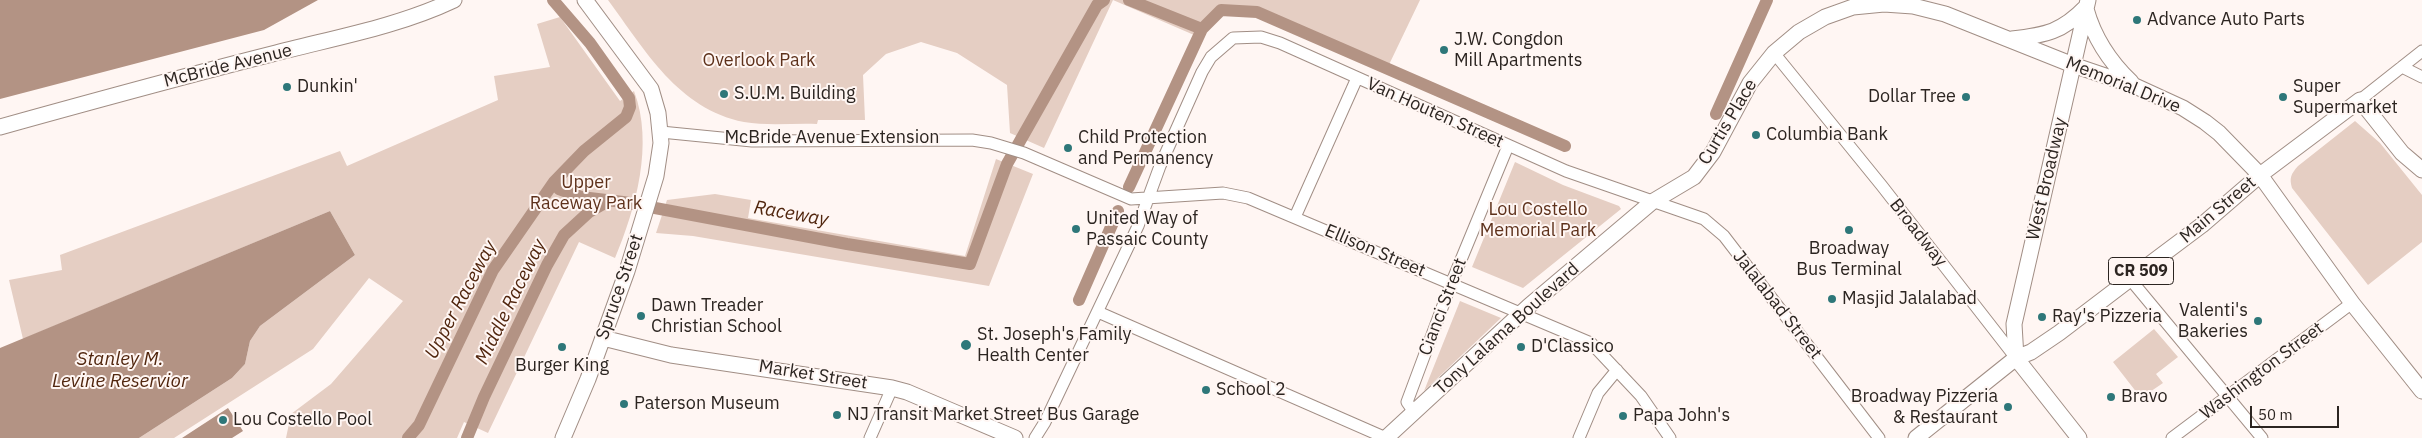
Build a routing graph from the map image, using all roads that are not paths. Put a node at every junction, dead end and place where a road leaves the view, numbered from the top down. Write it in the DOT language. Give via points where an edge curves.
graph roads {
  1 [pos="454,0"];
  2 [pos="586,0"];
  3 [pos="2087,4"];
  4 [pos="2010,40"];
  5 [pos="2422,51"];
  6 [pos="1774,52"];
  7 [pos="2073,65"];
  8 [pos="2402,67"];
  9 [pos="2422,77"];
  10 [pos="1358,78"];
  11 [pos="2135,86"];
  12 [pos="2360,100"];
  13 [pos="0,127"];
  14 [pos="661,132"];
  15 [pos="1508,146"];
  16 [pos="2422,170"];
  17 [pos="2260,175"];
  18 [pos="1148,199"];
  19 [pos="1652,202"];
  20 [pos="1296,217"];
  21 [pos="2130,279"];
  22 [pos="1451,284"];
  23 [pos="2352,303"];
  24 [pos="1098,312"];
  25 [pos="1522,313"];
  26 [pos="603,338"];
  27 [pos="2016,358"];
  28 [pos="1617,370"];
  29 [pos="892,388"];
  30 [pos="2422,391"];
  31 [pos="2228,396"];
  32 [pos="1414,412"];
  33 [pos="563,438"];
  34 [pos="870,438"];
  35 [pos="1016,438"];
  36 [pos="1035,438"];
  37 [pos="1386,438"];
  38 [pos="1580,438"];
  39 [pos="1670,438"];
  40 [pos="1879,438"];
  41 [pos="1916,438"];
  42 [pos="2079,438"];
  43 [pos="2172,438"];
  44 [pos="2262,438"];
  1 -- 13 [label="main road, McBride Avenue" via="429,12 345,37"];
  2 -- 14 [label="main road" via="651,89"];
  3 -- 4 [label="main road" via="2074,19 2051,33"];
  3 -- 7 [label="main road, West Broadway"];
  3 -- 11 [label="main road" via="2090,24 2106,54"];
  4 -- 6 [label="main road, Memorial Drive" via="1939,13 1900,3 1853,7 1825,17"];
  4 -- 7 [label="main road, Memorial Drive"];
  5 -- 8 [label="street, Main Street / CR 509"];
  6 -- 19 [label="main road, Curtis Place" via="1750,83 1713,152 1694,177"];
  6 -- 27 [label="street, Broadway"];
  7 -- 11 [label="main road, Memorial Drive"];
  7 -- 27 [label="main road, West Broadway" via="2014,324"];
  8 -- 9 [label="street"];
  8 -- 12 [label="street, Main Street / CR 509"];
  10 -- 15 [label="street, Van Houten Street"];
  10 -- 18 [label="street, Van Houten Street" via="1280,43 1261,37 1233,38 1220,48 1202,72"];
  10 -- 20 [label="street"];
  11 -- 17 [label="main road, Memorial Drive" via="2205,122"];
  12 -- 16 [label="main road" via="2402,153"];
  12 -- 17 [label="main road, Main Street / CR 509"];
  14 -- 18 [label="street, McBride Avenue Extension" via="752,141 964,140 1003,146 1122,197"];
  14 -- 26 [label="main road, Spruce Street" via="652,192"];
  15 -- 19 [label="street, Van Houten Street" via="1595,183"];
  15 -- 22 [label="street, Cianci Street"];
  17 -- 21 [label="main road, Main Street / CR 509" via="2202,225"];
  17 -- 23 [label="main road, Memorial Drive"];
  18 -- 20 [label="street, Ellison Street" via="1223,193 1248,198"];
  18 -- 24 [label="street"];
  19 -- 25 [label="main road, Tony Lalama Boulevard"];
  19 -- 40 [label="street, Jalalabad Street" via="1704,219 1724,236"];
  20 -- 22 [label="street, Ellison Street"];
  21 -- 27 [label="main road, Main Street / CR 509" via="2031,352"];
  21 -- 31 [label="street"];
  22 -- 25 [label="street, Ellison Street"];
  22 -- 32 [label="street, Cianci Street" via="1407,402"];
  23 -- 30 [label="main road, Memorial Drive"];
  23 -- 31 [label="street, Washington Street"];
  24 -- 36 [label="street"];
  24 -- 37 [label="street"];
  25 -- 28 [label="street, Ellison Street" via="1591,344"];
  25 -- 32 [label="main road, Tony Lalama Boulevard"];
  26 -- 29 [label="main road, Market Street" via="672,354"];
  26 -- 33 [label="main road, Spruce Street"];
  27 -- 41 [label="main road, Main Street / CR 509"];
  27 -- 42 [label="main road, Broadway"];
  28 -- 38 [label="street" via="1598,394"];
  28 -- 39 [label="street, Ellison Street" via="1641,396"];
  29 -- 34 [label="street"];
  29 -- 35 [label="main road, Market Street"];
  31 -- 43 [label="street, Washington Street"];
  31 -- 44 [label="street"];
  32 -- 37 [label="main road, Tony Lalama Boulevard"];
}
